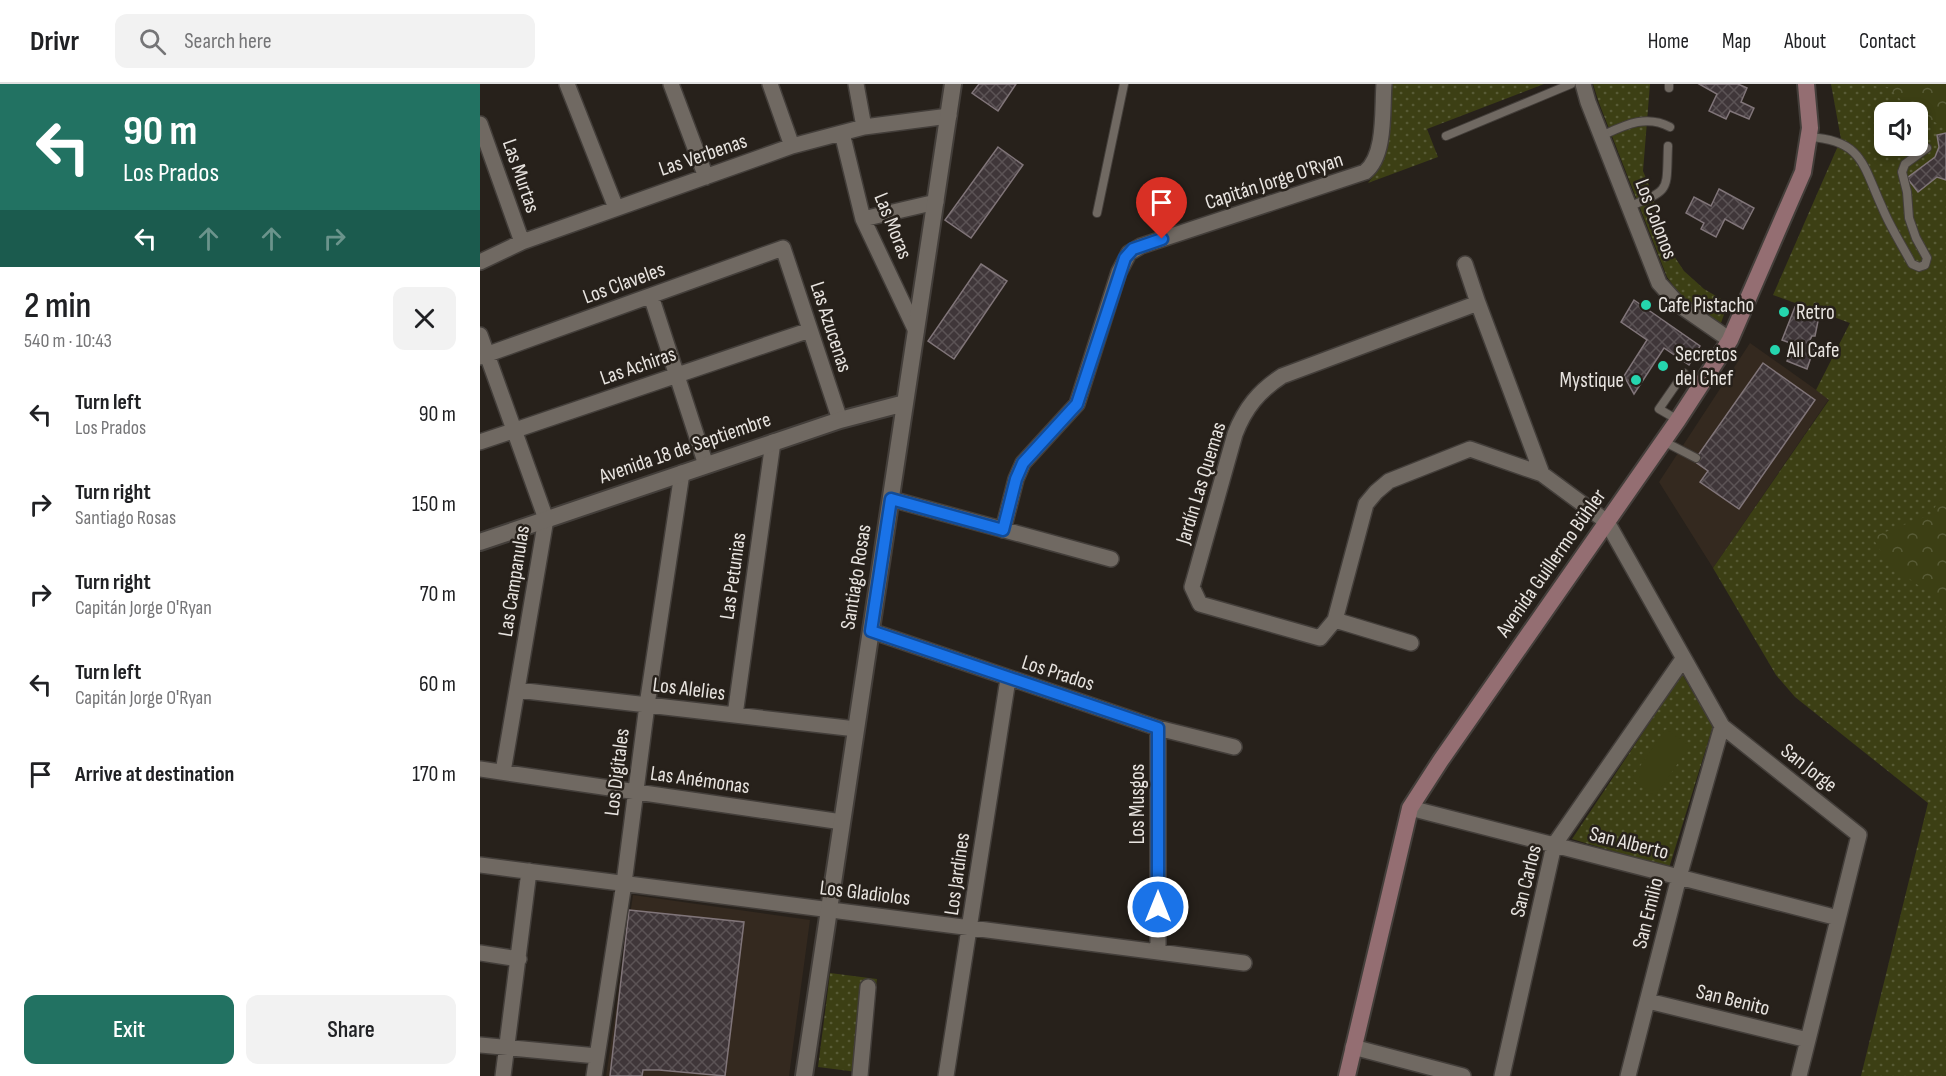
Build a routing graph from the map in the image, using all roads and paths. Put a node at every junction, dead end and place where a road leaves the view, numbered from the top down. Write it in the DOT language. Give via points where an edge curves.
graph roads {
  1 [pos="567,84"];
  2 [pos="671,84"];
  3 [pos="770,84"];
  4 [pos="856,84"];
  5 [pos="953,84"];
  6 [pos="1124,84"];
  7 [pos="1384,84"];
  8 [pos="1571,84"];
  9 [pos="1583,84"];
  10 [pos="1806,84"];
  11 [pos="949,116"];
  12 [pos="480,124"];
  13 [pos="864,127"];
  14 [pos="1670,127"];
  15 [pos="842,133"];
  16 [pos="1446,136"];
  17 [pos="1601,136"];
  18 [pos="1809,137"];
  19 [pos="792,146"];
  20 [pos="1668,146"];
  21 [pos="1916,156"];
  22 [pos="706,177"];
  23 [pos="936,202"];
  24 [pos="1628,207"];
  25 [pos="616,208"];
  26 [pos="1097,213"];
  27 [pos="863,219"];
  28 [pos="522,242"];
  29 [pos="783,248"];
  30 [pos="480,262"];
  31 [pos="1465,264"];
  32 [pos="651,296"];
  33 [pos="1478,303"];
  34 [pos="810,330"];
  35 [pos="916,331"];
  36 [pos="480,335"];
  37 [pos="1730,340"];
  38 [pos="483,356"];
  39 [pos="1684,373"];
  40 [pos="677,375"];
  41 [pos="905,403"];
  42 [pos="840,420"];
  43 [pos="1678,420"];
  44 [pos="514,430"];
  45 [pos="1663,441"];
  46 [pos="480,442"];
  47 [pos="773,442"];
  48 [pos="1696,458"];
  49 [pos="706,465"];
  50 [pos="682,473"];
  51 [pos="1542,474"];
  52 [pos="891,499"];
  53 [pos="546,519"];
  54 [pos="1607,522"];
  55 [pos="1003,530"];
  56 [pos="480,542"];
  57 [pos="1111,559"];
  58 [pos="1335,621"];
  59 [pos="871,631"];
  60 [pos="1411,643"];
  61 [pos="1683,659"];
  62 [pos="1008,678"];
  63 [pos="517,690"];
  64 [pos="647,705"];
  65 [pos="735,715"];
  66 [pos="1722,726"];
  67 [pos="1158,728"];
  68 [pos="856,729"];
  69 [pos="1234,747"];
  70 [pos="480,769"];
  71 [pos="503,772"];
  72 [pos="635,792"];
  73 [pos="1410,808"];
  74 [pos="842,822"];
  75 [pos="1554,845"];
  76 [pos="480,864"];
  77 [pos="529,871"];
  78 [pos="1679,877"];
  79 [pos="624,883"];
  80 [pos="829,910"];
  81 [pos="1838,918"];
  82 [pos="970,928"];
  83 [pos="1158,952"];
  84 [pos="480,953"];
  85 [pos="519,959"];
  86 [pos="1244,963"];
  87 [pos="868,987"];
  88 [pos="1648,1001"];
  89 [pos="1808,1040"];
  90 [pos="480,1045"];
  91 [pos="506,1047"];
  92 [pos="1353,1047"];
  93 [pos="597,1056"];
  94 [pos="502,1076"];
  95 [pos="594,1076"];
  96 [pos="804,1076"];
  97 [pos="860,1076"];
  98 [pos="946,1076"];
  99 [pos="1347,1076"];
  100 [pos="1463,1076"];
  101 [pos="1502,1076"];
  102 [pos="1628,1076"];
  103 [pos="1799,1076"];
  1 -- 25 [label="street"];
  2 -- 22 [label="street"];
  3 -- 19 [label="street"];
  4 -- 13 [label="street"];
  5 -- 11 [label="street, Santiago Rosas"];
  6 -- 26 [label="lane"];
  7 -- 55 [label="street, Capitán Jorge O'Ryan" via="1378,153 1365,172 1141,246 1129,254 1119,272 1077,404 1023,463"];
  8 -- 16 [label="lane"];
  9 -- 17 [label="street, Los Colonos"];
  10 -- 18 [label="main road, Avenida Guillermo Bühler"];
  11 -- 13 [label="street, Las Verbenas"];
  11 -- 23 [label="street, Santiago Rosas"];
  12 -- 28 [label="street, Las Murtas"];
  13 -- 15 [label="street, Las Verbenas"];
  14 -- 17 [label="lane" via="1640,120"];
  15 -- 19 [label="street, Las Verbenas"];
  15 -- 27 [label="street, Las Moras"];
  17 -- 24 [label="street, Los Colonos"];
  18 -- 21 [label="lane" via="1831,140 1855,153 1869,173 1887,219 1912,264 1919,267 1925,265 1927,258 1909,218 1902,172 1905,164"];
  18 -- 37 [label="main road, Avenida Guillermo Bühler" via="1803,172"];
  19 -- 22 [label="street, Las Verbenas"];
  20 -- 24 [label="lane" via="1664,189"];
  22 -- 25 [label="street, Las Verbenas"];
  23 -- 27 [label="street"];
  23 -- 35 [label="street, Santiago Rosas"];
  24 -- 37 [label="street, Los Colonos" via="1664,291"];
  25 -- 28 [label="street, Las Verbenas"];
  27 -- 35 [label="street, Las Moras"];
  28 -- 30 [label="street, Las Verbenas"];
  29 -- 32 [label="street, Los Claveles"];
  29 -- 34 [label="street, Las Azucenas"];
  31 -- 33 [label="street"];
  32 -- 38 [label="street, Los Claveles"];
  32 -- 40 [label="street"];
  33 -- 51 [label="street"];
  33 -- 58 [label="street, Jardín Las Quemas" via="1282,376 1254,400 1240,422 1192,586 1200,604 1320,639"];
  34 -- 40 [label="street, Las Achiras"];
  34 -- 42 [label="street, Las Azucenas"];
  35 -- 41 [label="street, Santiago Rosas"];
  36 -- 38 [label="street, Las Campanulas"];
  37 -- 43 [label="main road, Avenida Guillermo Bühler"];
  38 -- 44 [label="street, Las Campanulas"];
  39 -- 43 [label="lane" via="1659,409"];
  40 -- 44 [label="street, Las Achiras"];
  40 -- 49 [label="street"];
  41 -- 42 [label="street, Avenida 18 de Septiembre"];
  41 -- 52 [label="street, Santiago Rosas"];
  42 -- 47 [label="street, Avenida 18 de Septiembre"];
  43 -- 45 [label="main road, Avenida Guillermo Bühler"];
  44 -- 46 [label="street, Las Achiras"];
  44 -- 53 [label="street, Las Campanulas"];
  45 -- 48 [label="lane"];
  45 -- 54 [label="main road, Avenida Guillermo Bühler"];
  47 -- 49 [label="street, Avenida 18 de Septiembre"];
  47 -- 65 [label="street, Las Petunias"];
  49 -- 50 [label="street, Avenida 18 de Septiembre"];
  50 -- 53 [label="street, Avenida 18 de Septiembre"];
  50 -- 64 [label="street, Los Digitales"];
  51 -- 54 [label="street"];
  51 -- 58 [label="street" via="1470,449 1389,481 1366,504"];
  52 -- 55 [label="street"];
  52 -- 59 [label="street, Santiago Rosas"];
  53 -- 56 [label="street, Avenida 18 de Septiembre"];
  53 -- 63 [label="street, Las Campanulas"];
  54 -- 61 [label="street, San Jorge"];
  54 -- 73 [label="main road, Avenida Guillermo Bühler"];
  55 -- 57 [label="street"];
  58 -- 60 [label="street"];
  59 -- 62 [label="street, Los Prados"];
  59 -- 68 [label="street, Santiago Rosas"];
  61 -- 66 [label="street, San Jorge"];
  61 -- 75 [label="street, San Carlos"];
  62 -- 67 [label="street, Los Prados"];
  62 -- 82 [label="street, Los Jardines"];
  63 -- 64 [label="street, Los Alelies"];
  63 -- 71 [label="street, Las Campanulas"];
  64 -- 65 [label="street, Los Alelies"];
  64 -- 72 [label="street, Los Digitales"];
  65 -- 68 [label="street, Los Alelies"];
  66 -- 78 [label="street, San Emilio"];
  66 -- 81 [label="street, San Jorge" via="1860,835"];
  67 -- 69 [label="street, Los Prados"];
  67 -- 83 [label="street, Los Musgos"];
  68 -- 74 [label="street, Santiago Rosas"];
  70 -- 71 [label="street, Las Anémonas"];
  71 -- 72 [label="street, Las Anémonas"];
  72 -- 74 [label="street, Las Anémonas"];
  72 -- 79 [label="street, Los Digitales"];
  73 -- 75 [label="street, San Alberto"];
  73 -- 92 [label="main road, Avenida Guillermo Bühler"];
  74 -- 80 [label="street, Santiago Rosas"];
  75 -- 78 [label="street, San Alberto"];
  75 -- 101 [label="street, San Carlos"];
  76 -- 77 [label="street, Los Gladiolos"];
  77 -- 79 [label="street, Los Gladiolos"];
  77 -- 85 [label="street"];
  78 -- 81 [label="street, San Alberto"];
  78 -- 88 [label="street, San Emilio"];
  79 -- 80 [label="street, Los Gladiolos"];
  79 -- 93 [label="street, Los Digitales"];
  80 -- 82 [label="street, Los Gladiolos"];
  80 -- 96 [label="street, Santiago Rosas"];
  81 -- 89 [label="street, San Jorge"];
  82 -- 83 [label="street, Los Gladiolos"];
  82 -- 98 [label="street, Los Jardines"];
  83 -- 86 [label="street, Los Gladiolos"];
  84 -- 85 [label="street"];
  85 -- 91 [label="street"];
  87 -- 97 [label="street"];
  88 -- 89 [label="street, San Benito"];
  88 -- 102 [label="street, San Emilio"];
  89 -- 103 [label="street, San Jorge"];
  90 -- 91 [label="street"];
  91 -- 93 [label="street"];
  91 -- 94 [label="street"];
  92 -- 99 [label="main road, Avenida Guillermo Bühler"];
  92 -- 100 [label="street"];
  93 -- 95 [label="street, Los Digitales"];
}
